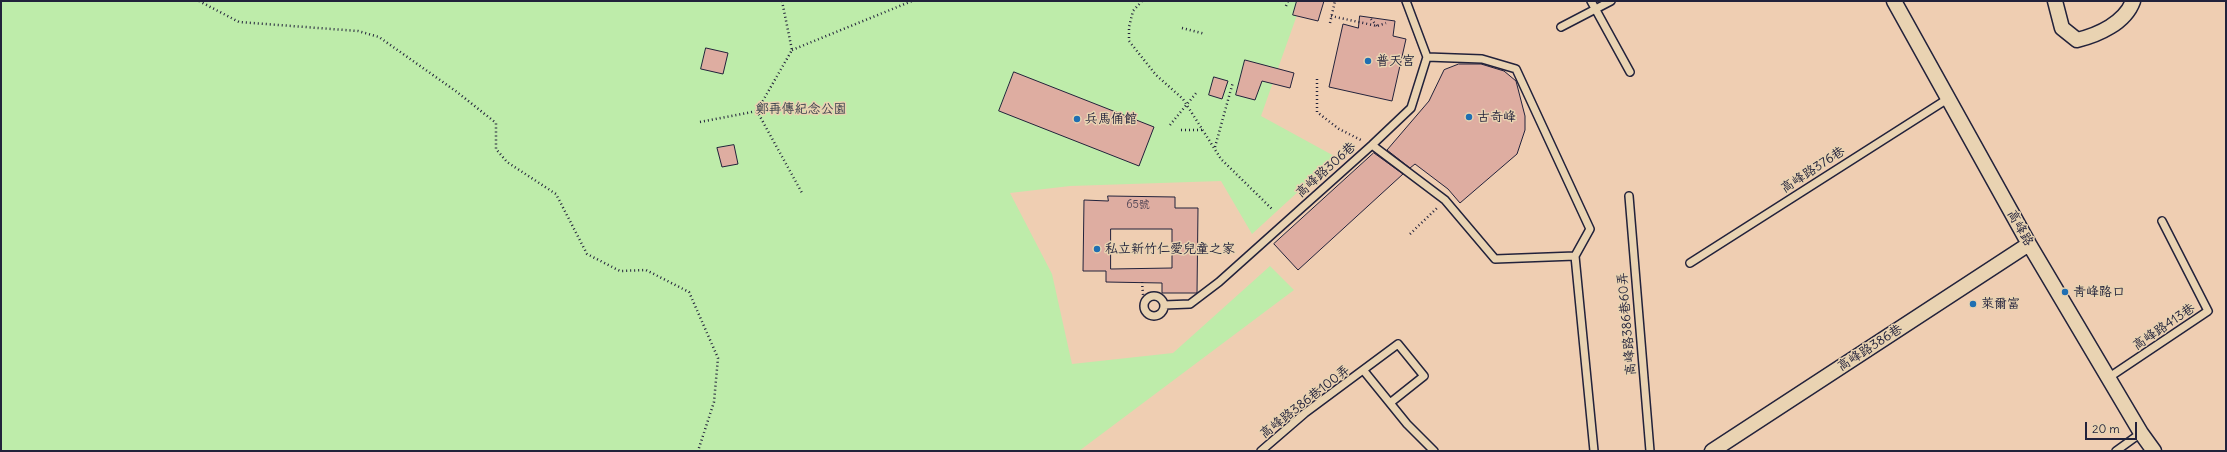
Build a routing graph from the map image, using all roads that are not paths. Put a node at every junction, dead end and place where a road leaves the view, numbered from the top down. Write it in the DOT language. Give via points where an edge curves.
graph roads {
  1 [pos="1406,1"];
  2 [pos="1591,1"];
  3 [pos="1611,1"];
  4 [pos="1894,1"];
  5 [pos="2055,1"];
  6 [pos="2132,2"];
  7 [pos="1595,9"];
  8 [pos="1561,28"];
  9 [pos="1427,57"];
  10 [pos="1630,72"];
  11 [pos="1949,97"];
  12 [pos="1372,145"];
  13 [pos="1629,196"];
  14 [pos="2162,221"];
  15 [pos="2029,244"];
  16 [pos="1575,256"];
  17 [pos="1690,263"];
  18 [pos="1164,306"];
  19 [pos="1364,371"];
  20 [pos="2108,378"];
  21 [pos="1390,404"];
  22 [pos="2141,433"];
  23 [pos="1260,451"];
  24 [pos="1434,451"];
  25 [pos="1594,451"];
  26 [pos="1650,451"];
  27 [pos="1712,451"];
  28 [pos="2116,451"];
  29 [pos="2154,451"];
  1 -- 9 [label="lane"];
  2 -- 7 [label="lane"];
  3 -- 7 [label="lane"];
  4 -- 11 [label="street, 高峰路"];
  5 -- 6 [label="street" via="2062,28 2077,40 2095,36 2114,24"];
  7 -- 8 [label="lane"];
  7 -- 10 [label="lane"];
  9 -- 12 [label="lane, 高峰路306巷" via="1411,108"];
  9 -- 16 [label="lane" via="1482,59 1516,69 1590,229"];
  11 -- 15 [label="street, 高峰路"];
  11 -- 17 [label="lane, 高峰路376巷"];
  12 -- 16 [label="lane" via="1445,200 1495,259"];
  12 -- 18 [label="lane, 高峰路306巷" via="1219,282 1190,304"];
  13 -- 26 [label="lane, 高峰路386巷60弄"];
  14 -- 20 [label="lane, 高峰路413巷" via="2208,311"];
  15 -- 20 [label="street, 高峰路"];
  15 -- 27 [label="street, 高峰路386巷"];
  16 -- 25 [label="lane"];
  18 -- 18 [label="lane" via="1160,315 1153,316 1147,313 1144,307 1147,299 1153,296 1162,299"];
  19 -- 21 [label="lane, 高峰路386巷100弄"];
  19 -- 21 [label="lane, 高峰路386巷100弄" via="1398,344 1424,376"];
  19 -- 23 [label="lane, 高峰路386巷100弄"];
  20 -- 22 [label="street, 高峰路"];
  21 -- 24 [label="lane, 高峰路386巷100弄"];
  22 -- 28 [label="lane"];
  22 -- 29 [label="street, 高峰路"];
}
